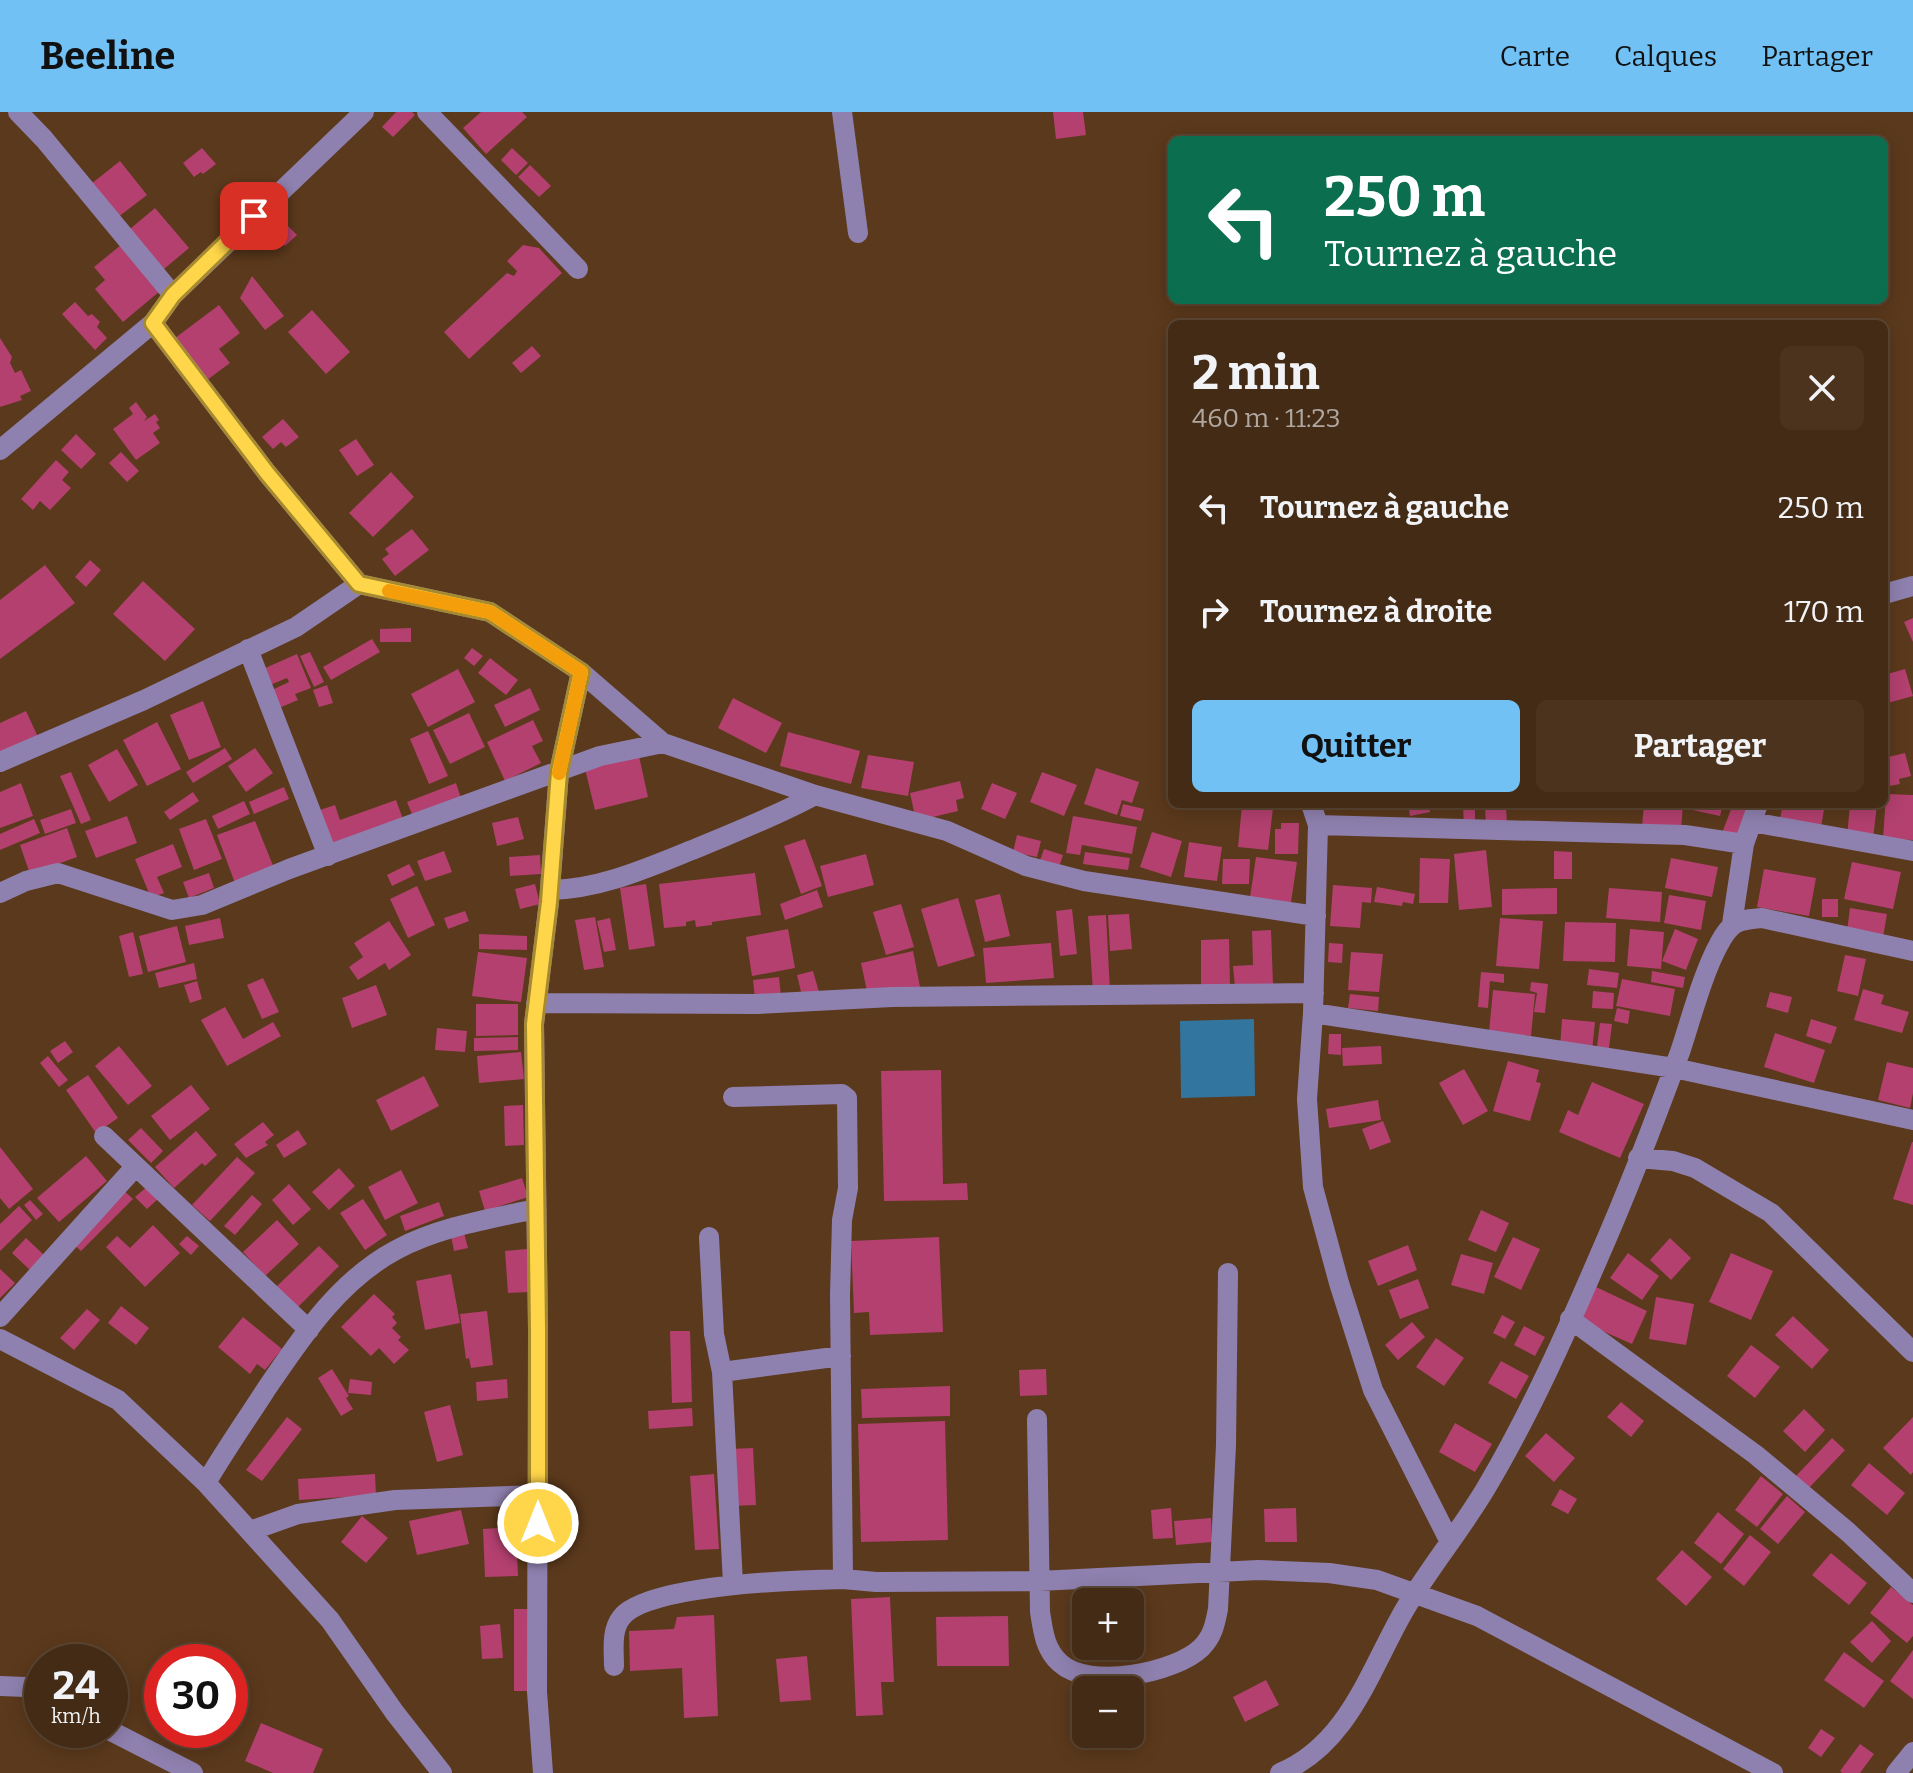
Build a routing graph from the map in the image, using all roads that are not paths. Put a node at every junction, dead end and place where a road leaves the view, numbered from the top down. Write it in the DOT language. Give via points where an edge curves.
graph roads {
  1 [pos="18,112"];
  2 [pos="364,112"];
  3 [pos="427,112"];
  4 [pos="842,112"];
  5 [pos="858,233"];
  6 [pos="578,269"];
  7 [pos="173,295"];
  8 [pos="153,323"];
  9 [pos="0,450"];
  10 [pos="359,584"];
  11 [pos="1913,586"];
  12 [pos="1888,593"];
  13 [pos="248,649"];
  14 [pos="581,672"];
  15 [pos="663,743"];
  16 [pos="0,762"];
  17 [pos="559,772"];
  18 [pos="815,795"];
  19 [pos="1312,808"];
  20 [pos="1755,813"];
  21 [pos="1318,825"];
  22 [pos="1744,844"];
  23 [pos="1913,851"];
  24 [pos="328,856"];
  25 [pos="550,890"];
  26 [pos="0,893"];
  27 [pos="1316,916"];
  28 [pos="1732,924"];
  29 [pos="1913,951"];
  30 [pos="536,1003"];
  31 [pos="1313,1003"];
  32 [pos="1674,1068"];
  33 [pos="733,1097"];
  34 [pos="1913,1120"];
  35 [pos="104,1136"];
  36 [pos="1638,1158"];
  37 [pos="135,1167"];
  38 [pos="536,1209"];
  39 [pos="709,1237"];
  40 [pos="1228,1273"];
  41 [pos="0,1317"];
  42 [pos="1570,1319"];
  43 [pos="309,1330"];
  44 [pos="0,1339"];
  45 [pos="1913,1352"];
  46 [pos="841,1356"];
  47 [pos="722,1372"];
  48 [pos="1037,1419"];
  49 [pos="206,1483"];
  50 [pos="538,1495"];
  51 [pos="250,1531"];
  52 [pos="1450,1542"];
  53 [pos="1220,1571"];
  54 [pos="843,1579"];
  55 [pos="1039,1581"];
  56 [pos="733,1584"];
  57 [pos="1415,1592"];
  58 [pos="1913,1593"];
  59 [pos="614,1666"];
  60 [pos="0,1686"];
  61 [pos="24,1687"];
  62 [pos="128,1740"];
  63 [pos="1913,1752"];
  64 [pos="193,1773"];
  65 [pos="442,1773"];
  66 [pos="543,1773"];
  67 [pos="1280,1773"];
  68 [pos="1773,1773"];
  69 [pos="1896,1773"];
  1 -- 7 [label="street"];
  2 -- 7 [label="street"];
  3 -- 6 [label="street"];
  4 -- 5 [label="street"];
  7 -- 8 [label="street"];
  8 -- 9 [label="street"];
  8 -- 10 [label="street"];
  10 -- 13 [label="street" via="296,627"];
  10 -- 14 [label="street" via="490,612"];
  11 -- 12 [label="street"];
  13 -- 16 [label="street"];
  13 -- 24 [label="street"];
  14 -- 15 [label="street"];
  14 -- 17 [label="street"];
  15 -- 17 [label="street" via="600,756"];
  15 -- 18 [label="street"];
  17 -- 24 [label="street"];
  17 -- 25 [label="street"];
  18 -- 25 [label="street" via="646,869"];
  18 -- 27 [label="street" via="947,831 1026,866 1084,881"];
  19 -- 21 [label="street"];
  20 -- 22 [label="street"];
  20 -- 23 [label="street"];
  21 -- 22 [label="street" via="1685,835"];
  21 -- 27 [label="street"];
  22 -- 28 [label="street"];
  24 -- 26 [label="street" via="202,905 172,910 58,873"];
  25 -- 30 [label="street"];
  27 -- 31 [label="street"];
  28 -- 29 [label="street" via="1762,918"];
  28 -- 32 [label="street" via="1718,945"];
  30 -- 31 [label="street" via="757,1004 892,997"];
  30 -- 38 [label="street"];
  31 -- 32 [label="street"];
  31 -- 52 [label="street" via="1307,1099 1313,1187 1373,1390"];
  32 -- 34 [label="street"];
  32 -- 36 [label="street"];
  33 -- 46 [label="street" via="847,1098"];
  35 -- 37 [label="street"];
  36 -- 42 [label="street"];
  36 -- 45 [label="street" via="1695,1168 1762,1207"];
  37 -- 41 [label="street"];
  37 -- 43 [label="street"];
  38 -- 43 [label="street" via="447,1229 399,1248 340,1291"];
  38 -- 50 [label="street"];
  39 -- 47 [label="street" via="714,1334"];
  40 -- 53 [label="street"];
  42 -- 52 [label="street" via="1485,1490"];
  42 -- 58 [label="street" via="1756,1455"];
  43 -- 49 [label="street"];
  44 -- 49 [label="street" via="118,1400"];
  46 -- 47 [label="street"];
  46 -- 54 [label="street"];
  47 -- 56 [label="street"];
  48 -- 55 [label="street"];
  49 -- 51 [label="street"];
  50 -- 51 [label="street" via="395,1500 298,1514"];
  50 -- 66 [label="street" via="537,1692"];
  51 -- 65 [label="street" via="330,1620"];
  52 -- 57 [label="street"];
  53 -- 55 [label="street"];
  53 -- 55 [label="street" via="1213,1633 1204,1646 1176,1665 1113,1676 1081,1674 1052,1655 1044,1637"];
  53 -- 57 [label="street" via="1329,1573"];
  54 -- 55 [label="street"];
  54 -- 56 [label="street"];
  56 -- 59 [label="street" via="642,1603 627,1612 615,1633"];
  57 -- 67 [label="street" via="1344,1723 1318,1750"];
  57 -- 68 [label="street" via="1477,1616"];
  60 -- 61 [label="street"];
  62 -- 64 [label="street"];
  63 -- 69 [label="street"];
}
